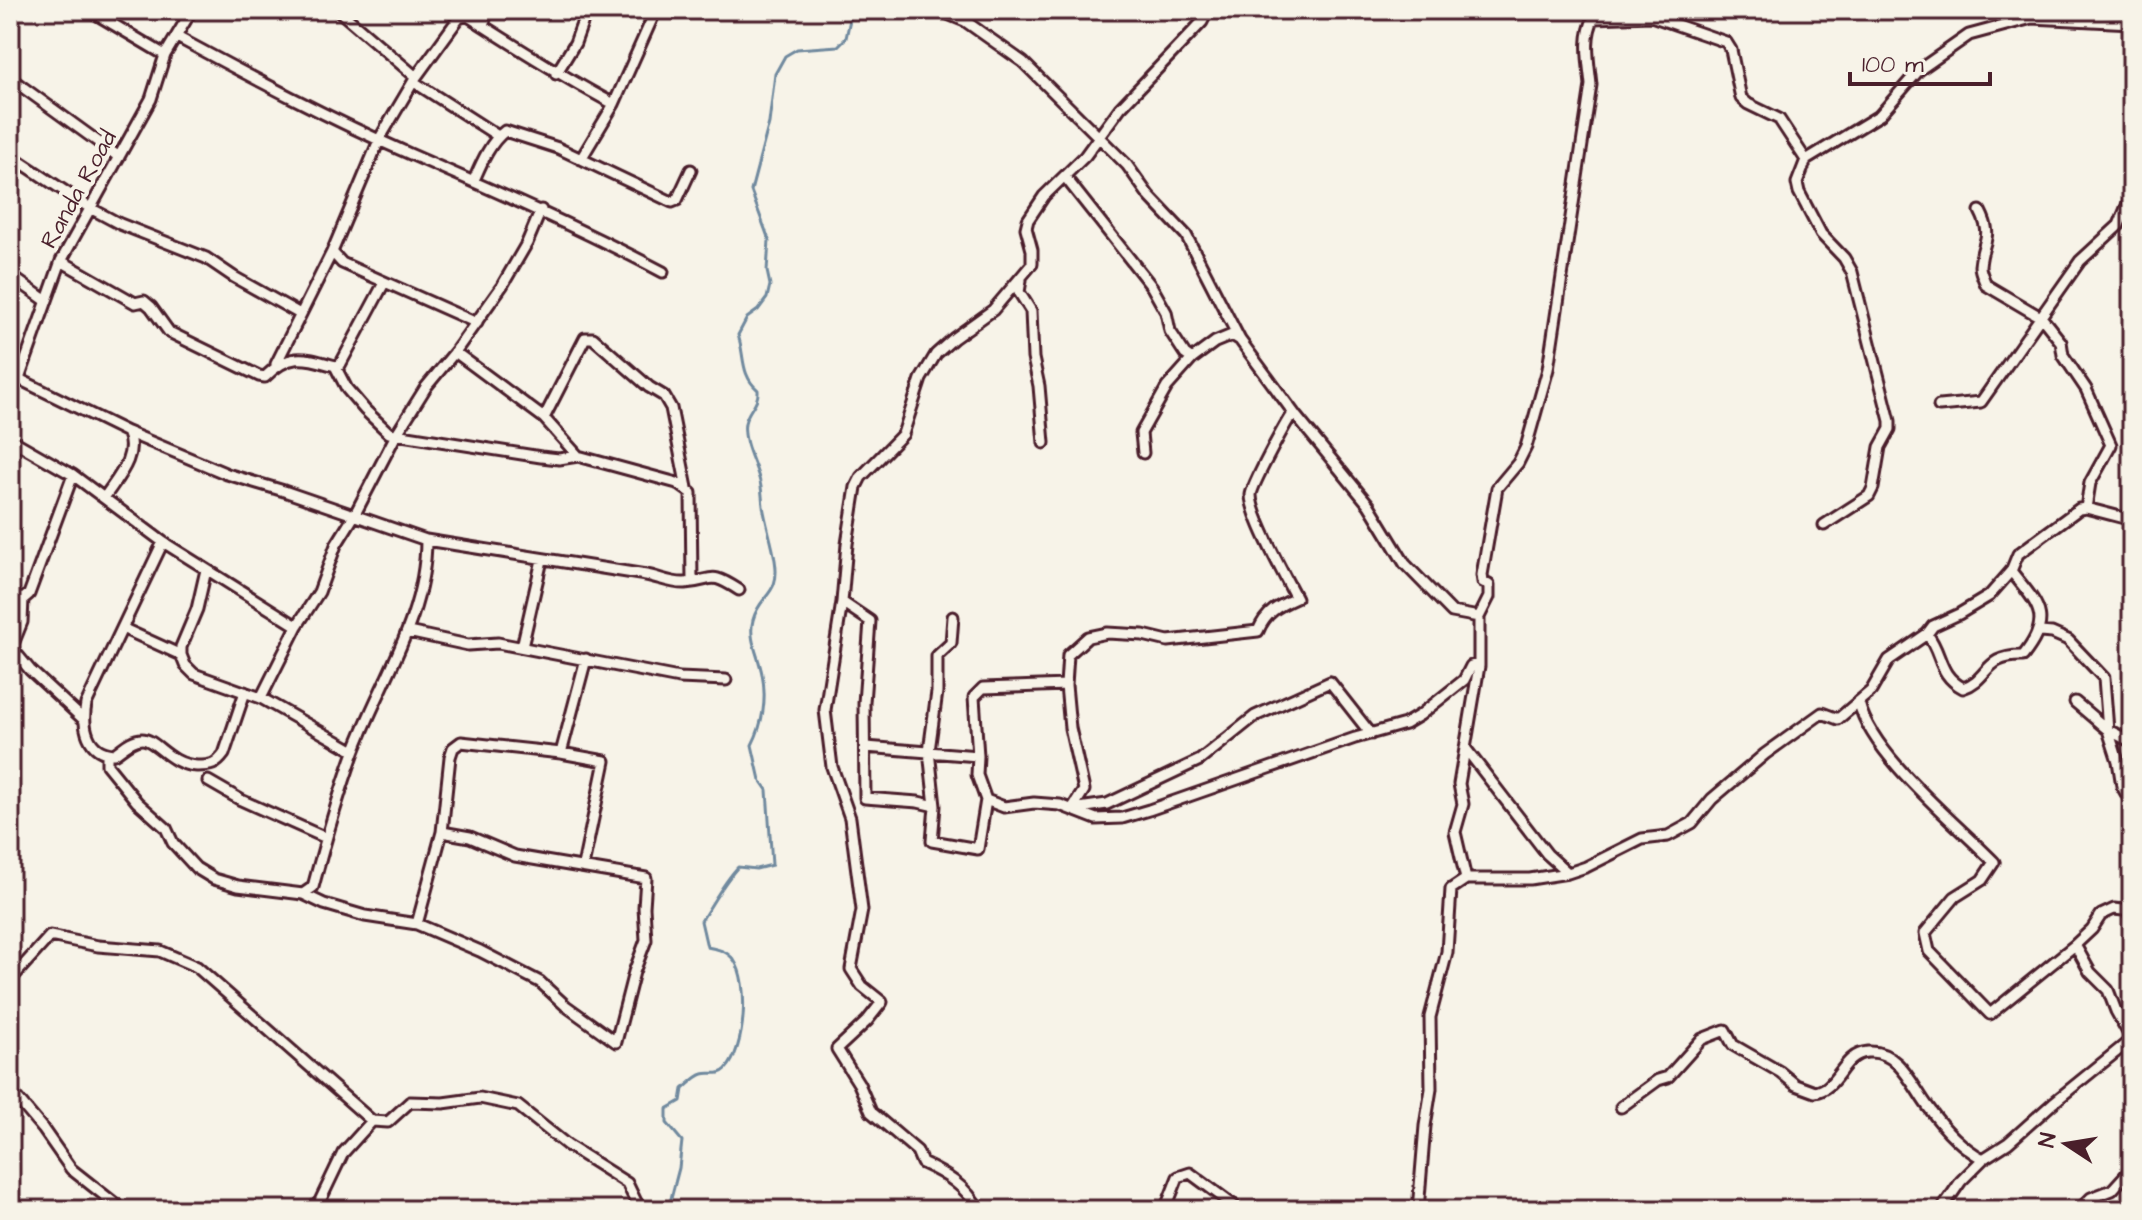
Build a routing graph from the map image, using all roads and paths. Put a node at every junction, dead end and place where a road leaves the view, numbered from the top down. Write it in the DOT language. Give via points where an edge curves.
graph roads {
  1 [pos="89,10"];
  2 [pos="192,10"];
  3 [pos="338,10"];
  4 [pos="488,10"];
  5 [pos="587,10"];
  6 [pos="656,10"];
  7 [pos="938,10"];
  8 [pos="1208,10"];
  9 [pos="1598,14"];
  10 [pos="2132,23"];
  11 [pos="483,25"];
  12 [pos="177,37"];
  13 [pos="165,55"];
  14 [pos="556,74"];
  15 [pos="10,78"];
  16 [pos="415,80"];
  17 [pos="614,104"];
  18 [pos="1099,134"];
  19 [pos="498,136"];
  20 [pos="380,138"];
  21 [pos="10,155"];
  22 [pos="119,157"];
  23 [pos="581,159"];
  24 [pos="1806,160"];
  25 [pos="691,170"];
  26 [pos="1065,177"];
  27 [pos="474,180"];
  28 [pos="2132,194"];
  29 [pos="90,208"];
  30 [pos="541,210"];
  31 [pos="1980,211"];
  32 [pos="332,252"];
  33 [pos="61,261"];
  34 [pos="663,272"];
  35 [pos="1023,273"];
  36 [pos="10,275"];
  37 [pos="384,283"];
  38 [pos="45,300"];
  39 [pos="300,314"];
  40 [pos="2042,318"];
  41 [pos="477,323"];
  42 [pos="1240,340"];
  43 [pos="455,352"];
  44 [pos="1192,359"];
  45 [pos="276,364"];
  46 [pos="335,366"];
  47 [pos="19,379"];
  48 [pos="10,393"];
  49 [pos="1939,406"];
  50 [pos="1296,416"];
  51 [pos="544,418"];
  52 [pos="127,432"];
  53 [pos="396,435"];
  54 [pos="10,439"];
  55 [pos="1044,443"];
  56 [pos="1143,453"];
  57 [pos="578,456"];
  58 [pos="73,475"];
  59 [pos="687,488"];
  60 [pos="104,498"];
  61 [pos="2086,508"];
  62 [pos="354,516"];
  63 [pos="2132,520"];
  64 [pos="1824,525"];
  65 [pos="426,540"];
  66 [pos="163,542"];
  67 [pos="542,560"];
  68 [pos="206,570"];
  69 [pos="2011,571"];
  70 [pos="692,581"];
  71 [pos="739,590"];
  72 [pos="10,592"];
  73 [pos="23,598"];
  74 [pos="842,602"];
  75 [pos="953,617"];
  76 [pos="1479,617"];
  77 [pos="297,626"];
  78 [pos="122,628"];
  79 [pos="408,632"];
  80 [pos="2040,632"];
  81 [pos="1927,634"];
  82 [pos="522,647"];
  83 [pos="11,648"];
  84 [pos="181,655"];
  85 [pos="586,659"];
  86 [pos="1477,664"];
  87 [pos="726,680"];
  88 [pos="1066,685"];
  89 [pos="245,692"];
  90 [pos="261,698"];
  91 [pos="2075,702"];
  92 [pos="1859,703"];
  93 [pos="83,719"];
  94 [pos="2108,730"];
  95 [pos="1371,734"];
  96 [pos="2131,741"];
  97 [pos="866,747"];
  98 [pos="1466,749"];
  99 [pos="354,751"];
  100 [pos="929,751"];
  101 [pos="561,753"];
  102 [pos="107,754"];
  103 [pos="978,756"];
  104 [pos="2118,761"];
  105 [pos="208,781"];
  106 [pos="986,800"];
  107 [pos="2132,804"];
  108 [pos="935,806"];
  109 [pos="1072,809"];
  110 [pos="442,832"];
  111 [pos="326,838"];
  112 [pos="583,866"];
  113 [pos="1568,873"];
  114 [pos="1466,879"];
  115 [pos="303,894"];
  116 [pos="2132,911"];
  117 [pos="417,924"];
  118 [pos="2075,945"];
  119 [pos="10,984"];
  120 [pos="2132,1040"];
  121 [pos="10,1090"];
  122 [pos="1621,1107"];
  123 [pos="372,1121"];
  124 [pos="1983,1159"];
  125 [pos="2132,1168"];
  126 [pos="123,1210"];
  127 [pos="312,1210"];
  128 [pos="640,1210"];
  129 [pos="979,1210"];
  130 [pos="1165,1210"];
  131 [pos="1240,1210"];
  132 [pos="1418,1210"];
  133 [pos="1941,1210"];
  134 [pos="2079,1210"];
  1 -- 13 [label="street"];
  2 -- 12 [label="street, Randa Road"];
  3 -- 16 [label="street"];
  4 -- 11 [label="street"];
  5 -- 14 [label="street"];
  6 -- 17 [label="street"];
  7 -- 18 [label="street" via="965,21 1017,57"];
  8 -- 18 [label="street"];
  9 -- 24 [label="street" via="1651,16 1726,42 1741,98 1779,119"];
  9 -- 76 [label="street" via="1589,27 1591,85 1548,369 1526,447 1497,488 1482,575 1489,597"];
  10 -- 24 [label="street" via="2032,18 1969,35 1919,70 1880,115"];
  11 -- 14 [label="street"];
  11 -- 16 [label="street" via="460,17"];
  12 -- 13 [label="street, Randa Road"];
  12 -- 20 [label="street"];
  13 -- 22 [label="street, Randa Road" via="151,99"];
  14 -- 17 [label="street"];
  15 -- 22 [label="street"];
  16 -- 19 [label="street"];
  16 -- 20 [label="street"];
  17 -- 23 [label="street"];
  18 -- 26 [label="street"];
  18 -- 42 [label="street" via="1186,235"];
  19 -- 23 [label="street" via="512,132"];
  19 -- 27 [label="street"];
  20 -- 27 [label="street"];
  20 -- 32 [label="street"];
  21 -- 29 [label="street"];
  22 -- 29 [label="street, Randa Road"];
  23 -- 25 [label="street" via="672,202"];
  24 -- 64 [label="street" via="1799,192 1821,234 1852,272 1890,421 1869,496"];
  26 -- 35 [label="street" via="1028,220 1032,264"];
  26 -- 44 [label="street" via="1152,287 1170,331"];
  27 -- 30 [label="street"];
  28 -- 40 [label="street" via="2119,225 2080,261"];
  29 -- 33 [label="street, Randa Road"];
  29 -- 39 [label="street" via="206,258"];
  30 -- 34 [label="street"];
  30 -- 41 [label="street" via="527,243"];
  31 -- 40 [label="street" via="1989,238 1980,268 1986,285"];
  32 -- 37 [label="street" via="342,263"];
  32 -- 39 [label="street"];
  33 -- 38 [label="street, Randa Road"];
  33 -- 45 [label="street" via="135,303 144,301 169,332 233,364 265,377"];
  35 -- 55 [label="street" via="1019,292 1031,311"];
  35 -- 74 [label="street" via="993,310 936,354 921,379 903,434 861,477"];
  36 -- 38 [label="street"];
  37 -- 41 [label="street"];
  37 -- 46 [label="street" via="343,361"];
  38 -- 47 [label="street, Randa Road"];
  39 -- 45 [label="street"];
  40 -- 49 [label="street" via="1981,402"];
  40 -- 61 [label="street" via="2061,342 2111,445 2090,483"];
  41 -- 43 [label="street"];
  42 -- 44 [label="street" via="1232,335"];
  42 -- 50 [label="street"];
  43 -- 51 [label="street"];
  43 -- 53 [label="street"];
  44 -- 56 [label="street" via="1156,404 1141,433"];
  45 -- 46 [label="street" via="299,358"];
  46 -- 53 [label="street" via="365,410"];
  47 -- 48 [label="street, Randa Road"];
  47 -- 52 [label="street"];
  50 -- 76 [label="street" via="1369,505 1405,564 1452,612"];
  50 -- 88 [label="street" via="1278,436 1251,493 1260,527 1296,598 1271,611 1258,631 1168,641 1107,633 1088,637 1068,655"];
  51 -- 57 [label="street"];
  51 -- 59 [label="street" via="585,338 593,338 664,396"];
  52 -- 60 [label="street" via="128,461"];
  52 -- 62 [label="street" via="227,474"];
  53 -- 57 [label="street" via="541,457"];
  53 -- 62 [label="street"];
  54 -- 58 [label="street"];
  57 -- 59 [label="street"];
  58 -- 60 [label="street"];
  58 -- 73 [label="street" via="29,594"];
  59 -- 70 [label="street"];
  60 -- 66 [label="street"];
  61 -- 63 [label="street"];
  61 -- 69 [label="street" via="2018,554"];
  62 -- 65 [label="street"];
  62 -- 77 [label="street"];
  65 -- 67 [label="street"];
  65 -- 79 [label="street" via="426,568"];
  66 -- 68 [label="street"];
  66 -- 78 [label="street"];
  67 -- 70 [label="street"];
  67 -- 82 [label="street"];
  68 -- 77 [label="street"];
  68 -- 84 [label="street"];
  69 -- 80 [label="street" via="2034,599"];
  69 -- 81 [label="street" via="1989,596"];
  70 -- 71 [label="street" via="716,578"];
  72 -- 73 [label="street"];
  73 -- 83 [label="street" via="22,622"];
  74 -- 97 [label="street" via="870,621"];
  74 -- 129 [label="street" via="825,710 832,767 850,818 862,910 851,969 882,1002 837,1049 871,1112 917,1151 922,1163 949,1175"];
  75 -- 100 [label="street" via="951,643 937,656"];
  76 -- 86 [label="street"];
  77 -- 90 [label="street"];
  78 -- 84 [label="street"];
  78 -- 93 [label="street"];
  79 -- 82 [label="street" via="468,645"];
  79 -- 99 [label="street"];
  80 -- 81 [label="street" via="2023,656 1991,663 1963,688 1945,674"];
  80 -- 94 [label="street" via="2068,640 2104,678"];
  81 -- 92 [label="street" via="1889,660"];
  82 -- 85 [label="street"];
  83 -- 93 [label="street"];
  84 -- 89 [label="street" via="194,674"];
  85 -- 87 [label="street" via="679,678"];
  85 -- 101 [label="street"];
  86 -- 95 [label="street" via="1420,715"];
  86 -- 98 [label="street"];
  88 -- 103 [label="street" via="983,688 974,697"];
  88 -- 109 [label="street" via="1084,790"];
  89 -- 90 [label="street"];
  89 -- 102 [label="street" via="218,763 186,765 140,739"];
  90 -- 99 [label="street"];
  91 -- 94 [label="street"];
  92 -- 113 [label="street" via="1838,719 1822,713 1798,728 1712,799 1692,823"];
  92 -- 118 [label="street" via="1874,739 1994,862 1925,933 1929,951 1990,1014"];
  93 -- 102 [label="street" via="91,742"];
  94 -- 96 [label="street"];
  94 -- 104 [label="street"];
  95 -- 109 [label="street" via="1122,818 1096,819"];
  95 -- 109 [label="street" via="1330,682 1255,716 1200,760 1107,804"];
  96 -- 104 [label="street"];
  97 -- 100 [label="street"];
  97 -- 108 [label="street" via="865,798"];
  98 -- 113 [label="street" via="1547,854"];
  98 -- 114 [label="street" via="1459,784 1463,804 1455,832"];
  99 -- 111 [label="street"];
  100 -- 103 [label="street"];
  100 -- 108 [label="street"];
  101 -- 110 [label="street" via="461,742 450,757"];
  101 -- 112 [label="street" via="605,761"];
  102 -- 115 [label="street" via="107,765 196,868 238,886"];
  103 -- 106 [label="street" via="977,775"];
  104 -- 107 [label="street"];
  105 -- 111 [label="street"];
  106 -- 108 [label="street" via="978,849 932,841"];
  106 -- 109 [label="street" via="1004,807 1034,803"];
  110 -- 112 [label="street" via="515,856"];
  110 -- 117 [label="street"];
  111 -- 115 [label="street" via="313,887"];
  112 -- 117 [label="street" via="646,878 646,940 616,1042 540,982"];
  113 -- 114 [label="street"];
  114 -- 132 [label="street" via="1451,889 1447,952 1430,1017 1433,1063"];
  115 -- 117 [label="street" via="365,916"];
  116 -- 118 [label="street" via="2114,909 2101,915"];
  118 -- 120 [label="street" via="2108,990"];
  119 -- 123 [label="street" via="50,936 160,951 197,967"];
  120 -- 124 [label="street"];
  121 -- 126 [label="street" via="71,1169"];
  122 -- 124 [label="street" via="1668,1077 1702,1039 1725,1030 1733,1045 1815,1092 1828,1088 1856,1055 1868,1052 1891,1060 1960,1144"];
  123 -- 127 [label="street" via="343,1153"];
  123 -- 128 [label="street" via="388,1122 410,1102 480,1098 518,1106 627,1183"];
  124 -- 133 [label="street"];
  125 -- 134 [label="street" via="2112,1190 2091,1198"];
  130 -- 131 [label="street" via="1178,1177 1190,1173"];
}
